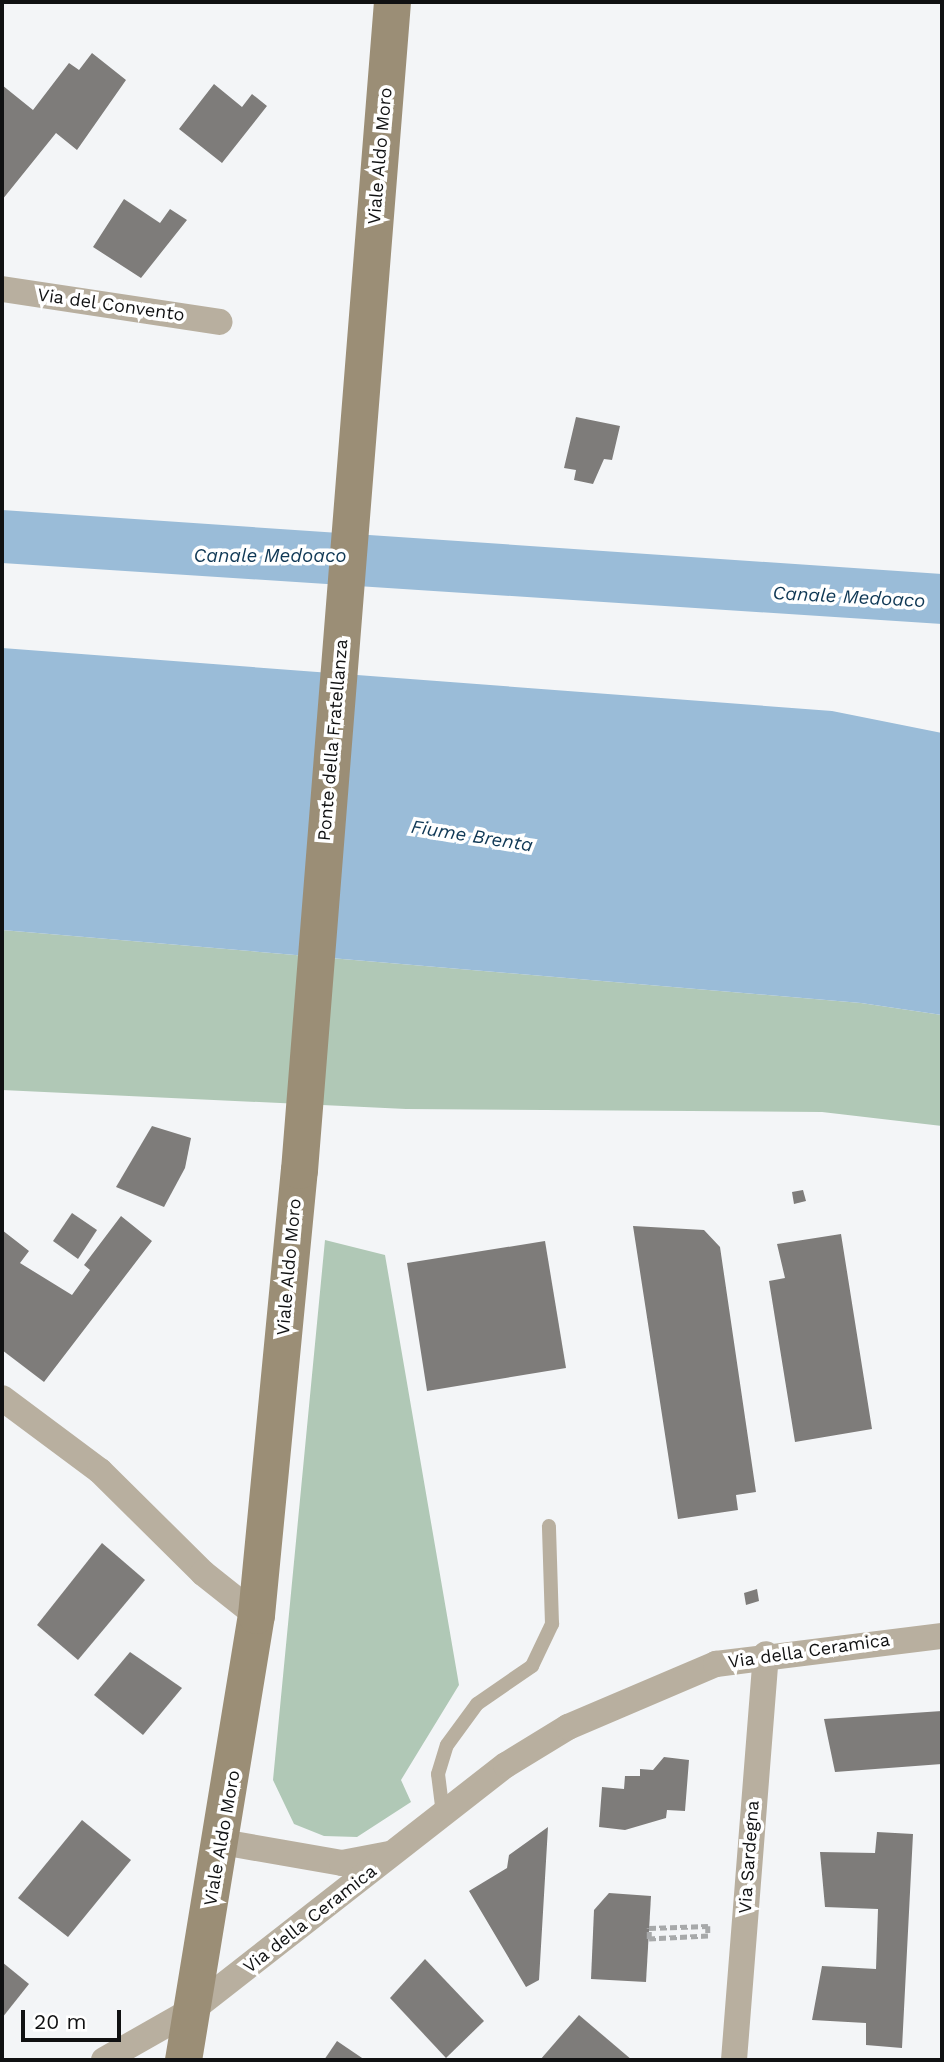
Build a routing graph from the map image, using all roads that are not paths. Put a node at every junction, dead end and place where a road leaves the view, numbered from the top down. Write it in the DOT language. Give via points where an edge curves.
graph roads {
  1 [pos="392,2"];
  2 [pos="2,289"];
  3 [pos="367,310"];
  4 [pos="220,321"];
  5 [pos="299,1170"];
  6 [pos="2,1398"];
  7 [pos="550,1526"];
  8 [pos="256,1615"];
  9 [pos="942,1636"];
  10 [pos="766,1654"];
  11 [pos="443,1814"];
  12 [pos="222,1842"];
  13 [pos="394,1853"];
  14 [pos="192,2010"];
  15 [pos="104,2060"];
  16 [pos="183,2060"];
  17 [pos="734,2060"];
  1 -- 3 [label="main road, Viale Aldo Moro"];
  2 -- 4 [label="street, Via del Convento"];
  3 -- 5 [label="main road, Ponte della Fratellanza"];
  5 -- 8 [label="main road, Viale Aldo Moro"];
  6 -- 8 [label="street" via="100,1471 203,1573"];
  7 -- 11 [label="lane" via="552,1624 532,1666 477,1704 447,1745 438,1774"];
  8 -- 12 [label="main road, Viale Aldo Moro"];
  9 -- 10 [label="street, Via della Ceramica"];
  10 -- 11 [label="street, Via della Ceramica" via="667,1680 580,1721"];
  10 -- 17 [label="street, Via Sardegna"];
  11 -- 13 [label="street, Via della Ceramica"];
  12 -- 13 [label="street, Via della Ceramica" via="342,1863"];
  12 -- 14 [label="main road, Viale Aldo Moro"];
  13 -- 14 [label="street, Via della Ceramica"];
  14 -- 15 [label="street, Via della Ceramica"];
  14 -- 16 [label="main road, Viale Aldo Moro"];
}
